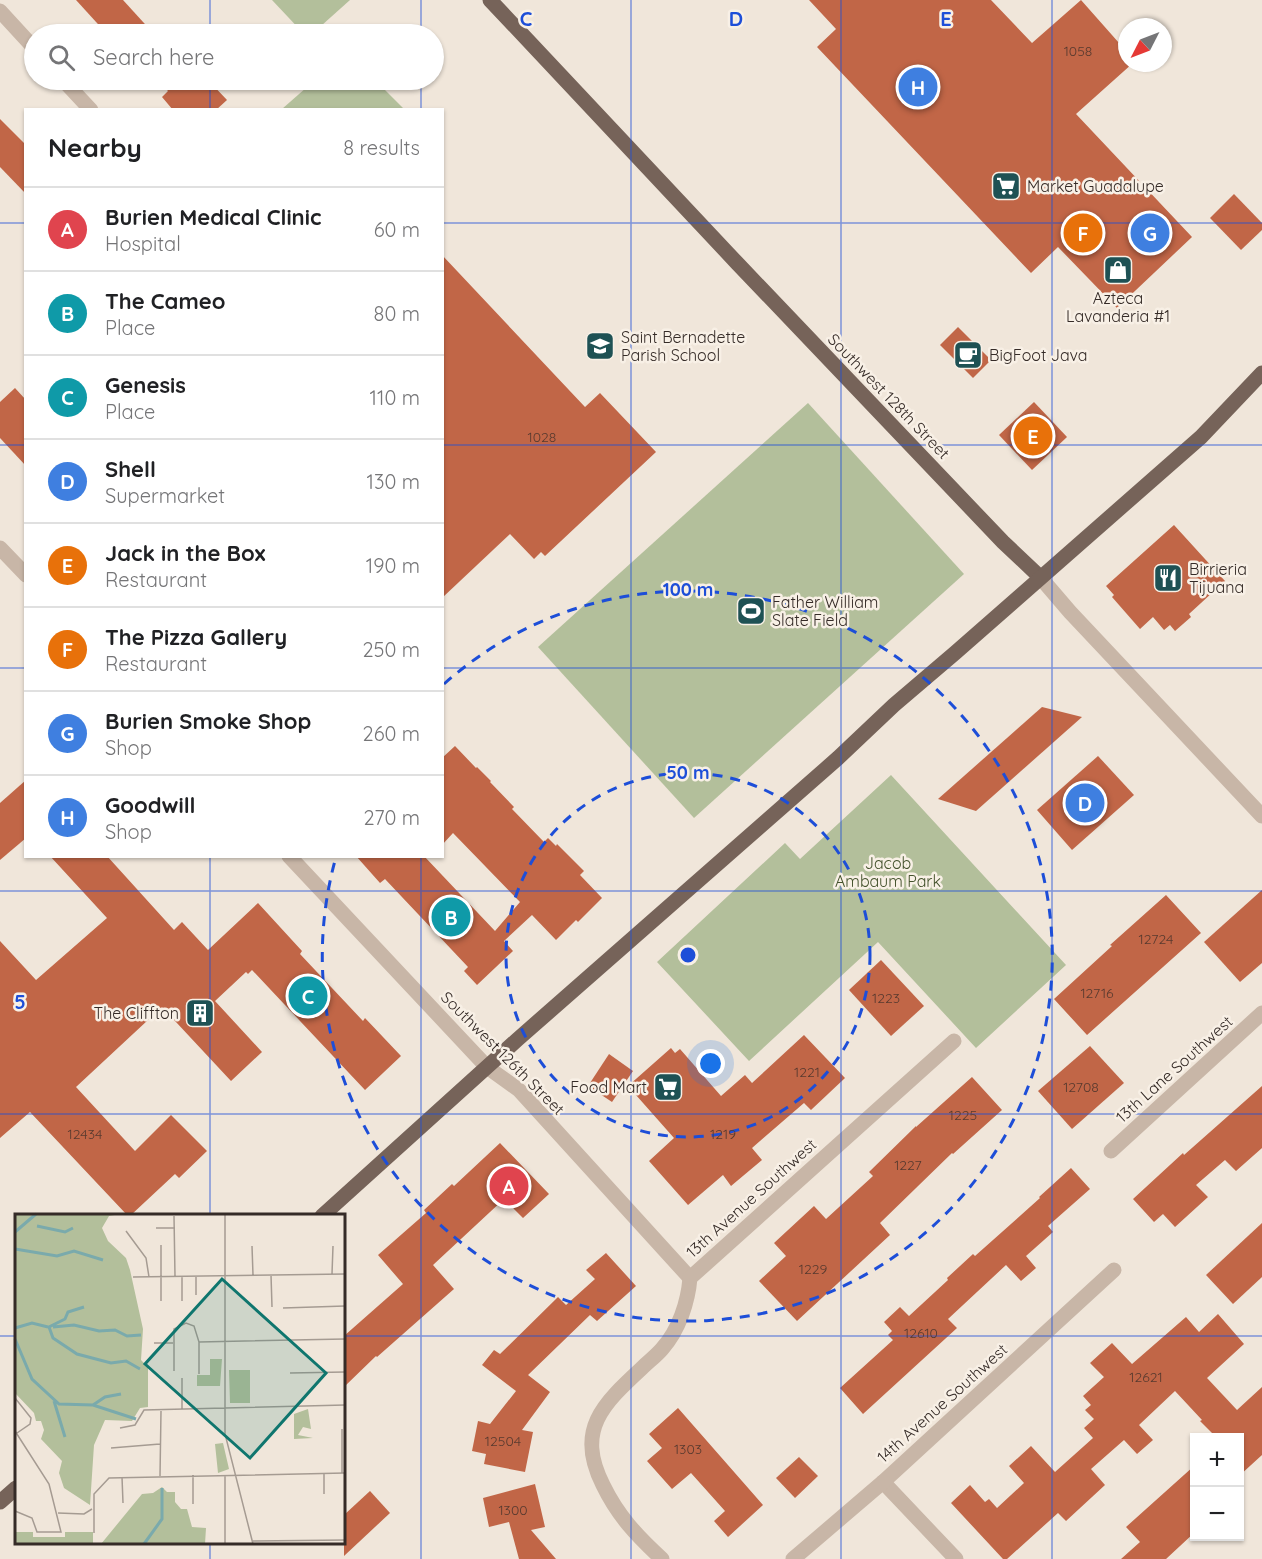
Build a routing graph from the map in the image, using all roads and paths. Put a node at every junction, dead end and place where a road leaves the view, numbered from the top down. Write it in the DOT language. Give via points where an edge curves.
graph roads {
  1 [pos="490,0"];
  2 [pos="0,11"];
  3 [pos="24,37"];
  4 [pos="72,90"];
  5 [pos="89,108"];
  6 [pos="1262,373"];
  7 [pos="0,548"];
  8 [pos="24,573"];
  9 [pos="1041,577"];
  10 [pos="1262,816"];
  11 [pos="291,858"];
  12 [pos="1262,1013"];
  13 [pos="954,1041"];
  14 [pos="487,1067"];
  15 [pos="1111,1151"];
  16 [pos="323,1214"];
  17 [pos="1114,1270"];
  18 [pos="690,1278"];
  19 [pos="883,1482"];
  20 [pos="15,1489"];
  21 [pos="0,1502"];
  22 [pos="662,1559"];
  23 [pos="793,1559"];
  24 [pos="956,1559"];
  1 -- 9 [label="main road, Southwest 128th Street" via="972,510"];
  2 -- 3 [label="street"];
  4 -- 5 [label="street"];
  6 -- 9 [label="main road" via="1201,436"];
  7 -- 8 [label="street"];
  9 -- 10 [label="street, Southwest 128th Street"];
  9 -- 14 [label="main road"];
  11 -- 14 [label="street, Southwest 126th Street"];
  12 -- 15 [label="street, 13th Lane Southwest"];
  13 -- 18 [label="street, 13th Avenue Southwest"];
  14 -- 16 [label="main road"];
  14 -- 18 [label="street, Southwest 126th Street" via="519,1090"];
  17 -- 19 [label="street, 14th Avenue Southwest"];
  18 -- 22 [label="street, 13th Avenue Southwest" via="683,1310 663,1349 605,1406 591,1437 592,1456 608,1495 628,1526"];
  19 -- 23 [label="street, 14th Avenue Southwest"];
  19 -- 24 [label="street"];
  20 -- 21 [label="main road"];
}
